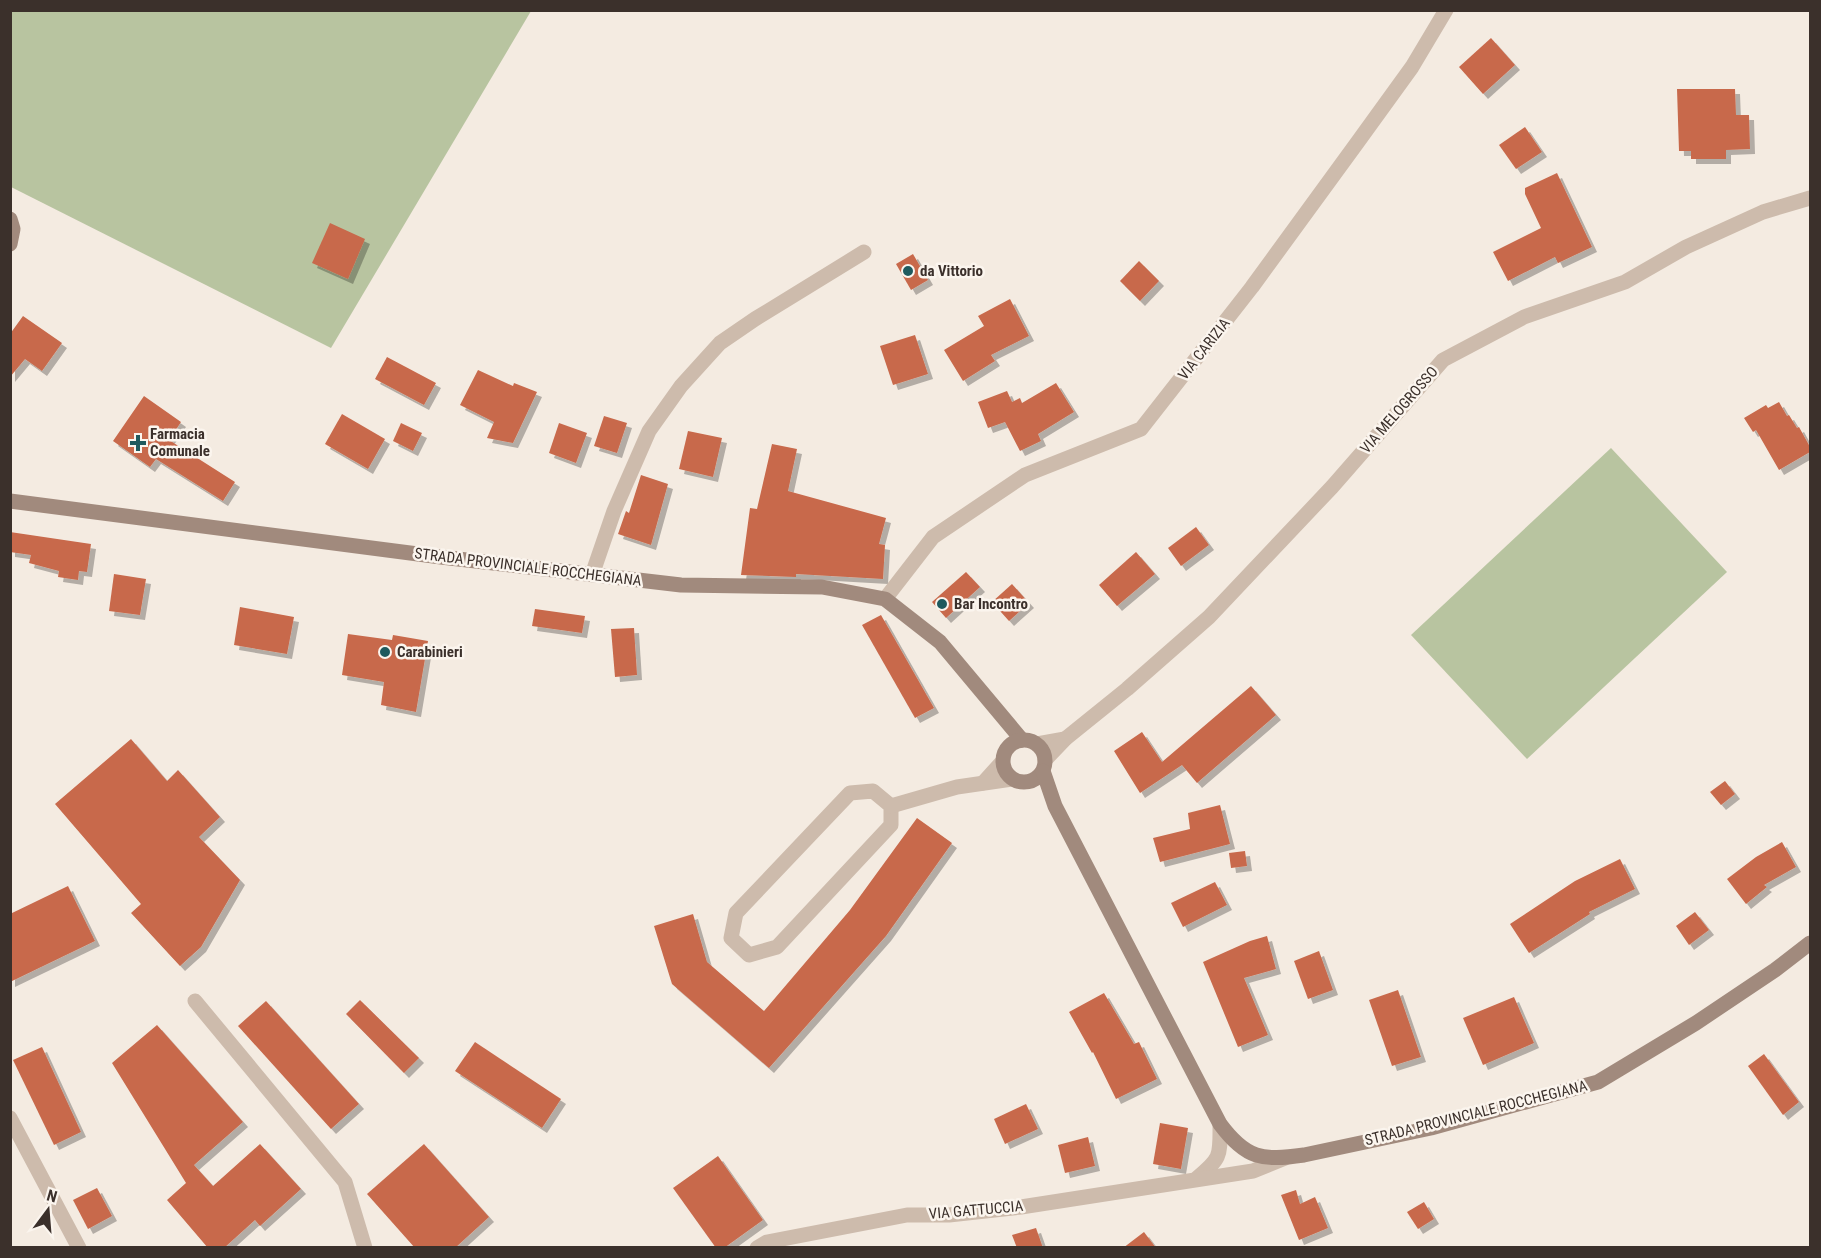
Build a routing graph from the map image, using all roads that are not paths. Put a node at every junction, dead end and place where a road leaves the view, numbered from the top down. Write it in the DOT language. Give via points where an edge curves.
graph roads {
  1 [pos="1446,10"];
  2 [pos="1810,198"];
  3 [pos="10,219"];
  4 [pos="10,244"];
  5 [pos="864,252"];
  6 [pos="10,501"];
  7 [pos="592,574"];
  8 [pos="885,599"];
  9 [pos="1065,739"];
  10 [pos="1022,744"];
  11 [pos="1002,762"];
  12 [pos="1044,765"];
  13 [pos="1012,779"];
  14 [pos="1030,782"];
  15 [pos="983,783"];
  16 [pos="891,806"];
  17 [pos="1055,806"];
  18 [pos="1810,943"];
  19 [pos="195,1000"];
  20 [pos="10,1118"];
  21 [pos="1220,1124"];
  22 [pos="1243,1149"];
  23 [pos="1285,1158"];
  24 [pos="1226,1175"];
  25 [pos="1197,1178"];
  26 [pos="80,1248"];
  27 [pos="365,1248"];
  28 [pos="757,1248"];
  1 -- 8 [label="street, VIA CARIZIA" via="1412,67 1363,135 1252,287 1141,429 1025,475 933,537"];
  2 -- 9 [label="street, VIA MELOGROSSO" via="1764,212 1686,247 1625,282 1524,317 1443,360 1332,487 1209,617"];
  3 -- 4 [label="main road"];
  5 -- 7 [label="street" via="720,343 681,386 649,431"];
  6 -- 7 [label="main road, STRADA PROVINCIALE ROCCHEGIANA"];
  7 -- 8 [label="main road, STRADA PROVINCIALE ROCCHEGIANA" via="681,585 822,587"];
  8 -- 10 [label="main road, STRADA PROVINCIALE ROCCHEGIANA" via="940,642"];
  9 -- 10 [label="street, VIA MELOGROSSO"];
  9 -- 12 [label="street, VIA MELOGROSSO"];
  10 -- 11 [label="main road"];
  10 -- 12 [label="main road" via="1041,748"];
  11 -- 13 [label="main road"];
  11 -- 15 [label="street"];
  12 -- 14 [label="main road" via="1037,779"];
  12 -- 17 [label="main road"];
  13 -- 14 [label="main road"];
  13 -- 15 [label="street"];
  14 -- 17 [label="main road"];
  15 -- 16 [label="street"];
  16 -- 16 [label="street" via="873,790 850,793 736,913 731,938 749,955 777,947 891,825"];
  17 -- 21 [label="main road"];
  18 -- 23 [label="main road, STRADA PROVINCIALE ROCCHEGIANA" via="1696,1023 1598,1082 1431,1128"];
  19 -- 27 [label="street" via="345,1182"];
  20 -- 26 [label="street"];
  21 -- 22 [label="main road"];
  21 -- 25 [label="street" via="1218,1158"];
  22 -- 23 [label="main road, STRADA PROVINCIALE ROCCHEGIANA" via="1258,1156"];
  22 -- 24 [label="street" via="1234,1169"];
  23 -- 24 [label="street, VIA GATTUCCIA" via="1253,1171"];
  24 -- 25 [label="street, VIA GATTUCCIA"];
  25 -- 28 [label="street, VIA GATTUCCIA" via="1021,1207 907,1215 767,1242"];
}
